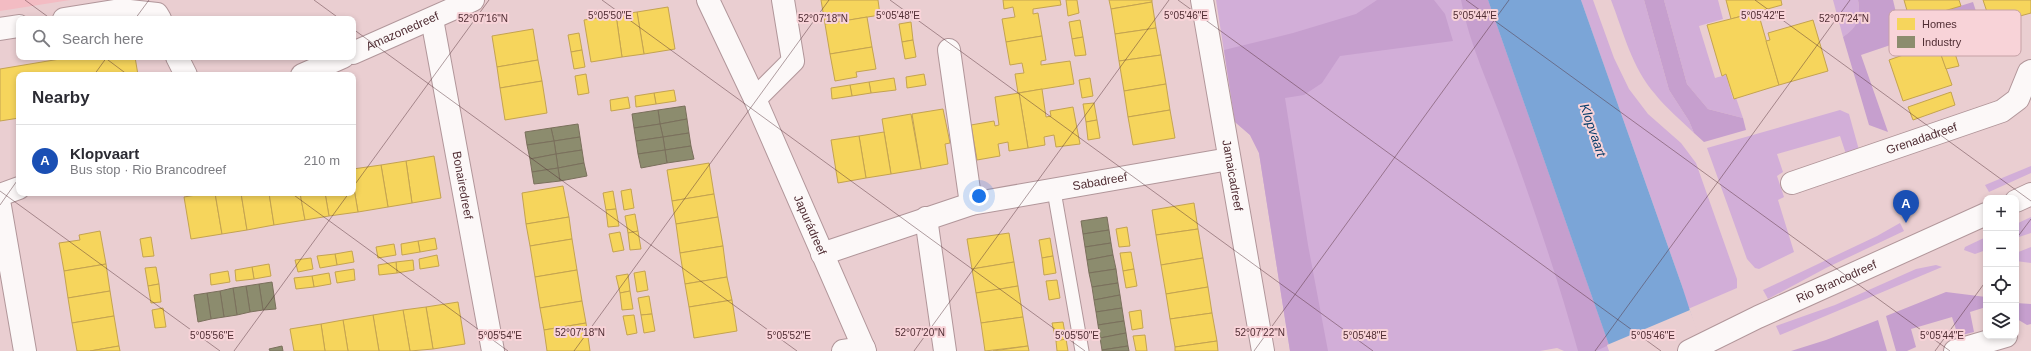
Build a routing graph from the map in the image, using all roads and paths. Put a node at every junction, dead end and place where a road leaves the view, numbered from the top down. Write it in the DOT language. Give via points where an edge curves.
graph roads {
  1 [pos="473,0"];
  2 [pos="708,0"];
  3 [pos="783,0"];
  4 [pos="1202,0"];
  5 [pos="83,16"];
  6 [pos="158,16"];
  7 [pos="432,18"];
  8 [pos="16,26"];
  9 [pos="0,29"];
  10 [pos="949,50"];
  11 [pos="356,52"];
  12 [pos="178,60"];
  13 [pos="336,60"];
  14 [pos="2031,71"];
  15 [pos="184,72"];
  16 [pos="309,72"];
  17 [pos="755,99"];
  18 [pos="1229,159"];
  19 [pos="1792,183"];
  20 [pos="16,189"];
  21 [pos="1054,191"];
  22 [pos="2031,194"];
  23 [pos="0,195"];
  24 [pos="2019,200"];
  25 [pos="971,204"];
  26 [pos="0,206"];
  27 [pos="1983,215"];
  28 [pos="926,218"];
  29 [pos="822,254"];
  30 [pos="1995,339"];
  31 [pos="1696,348"];
  32 [pos="857,350"];
  33 [pos="25,351"];
  34 [pos="493,351"];
  35 [pos="946,351"];
  36 [pos="1082,351"];
  37 [pos="1263,351"];
  38 [pos="1955,351"];
  1 -- 7 [label="street, Amazonedreef"];
  2 -- 17 [label="street, Japurádreef"];
  3 -- 17 [label="street" via="793,61"];
  4 -- 18 [label="street, Jamaicadreef"];
  5 -- 6 [label="street" via="121,10"];
  7 -- 11 [label="street, Amazonedreef"];
  7 -- 34 [label="street, Bonairedreef"];
  8 -- 9 [label="street"];
  10 -- 25 [label="street"];
  12 -- 15 [label="street"];
  13 -- 16 [label="street"];
  14 -- 19 [label="street, Grenadadreef" via="2018,98 2002,111"];
  17 -- 29 [label="street, Japurádreef"];
  18 -- 21 [label="street, Sabadreef"];
  18 -- 37 [label="street, Jamaicadreef"];
  20 -- 23 [label="street"];
  21 -- 25 [label="street, Sabadreef"];
  21 -- 36 [label="lane"];
  22 -- 24 [label="street"];
  25 -- 28 [label="street, Sabadreef"];
  26 -- 33 [label="street"];
  27 -- 31 [label="street, Rio Brancodreef" via="1758,317"];
  28 -- 29 [label="street, Sabadreef"];
  28 -- 35 [label="street"];
  29 -- 32 [label="street, Japurádreef"];
  30 -- 38 [label="street"];
}
